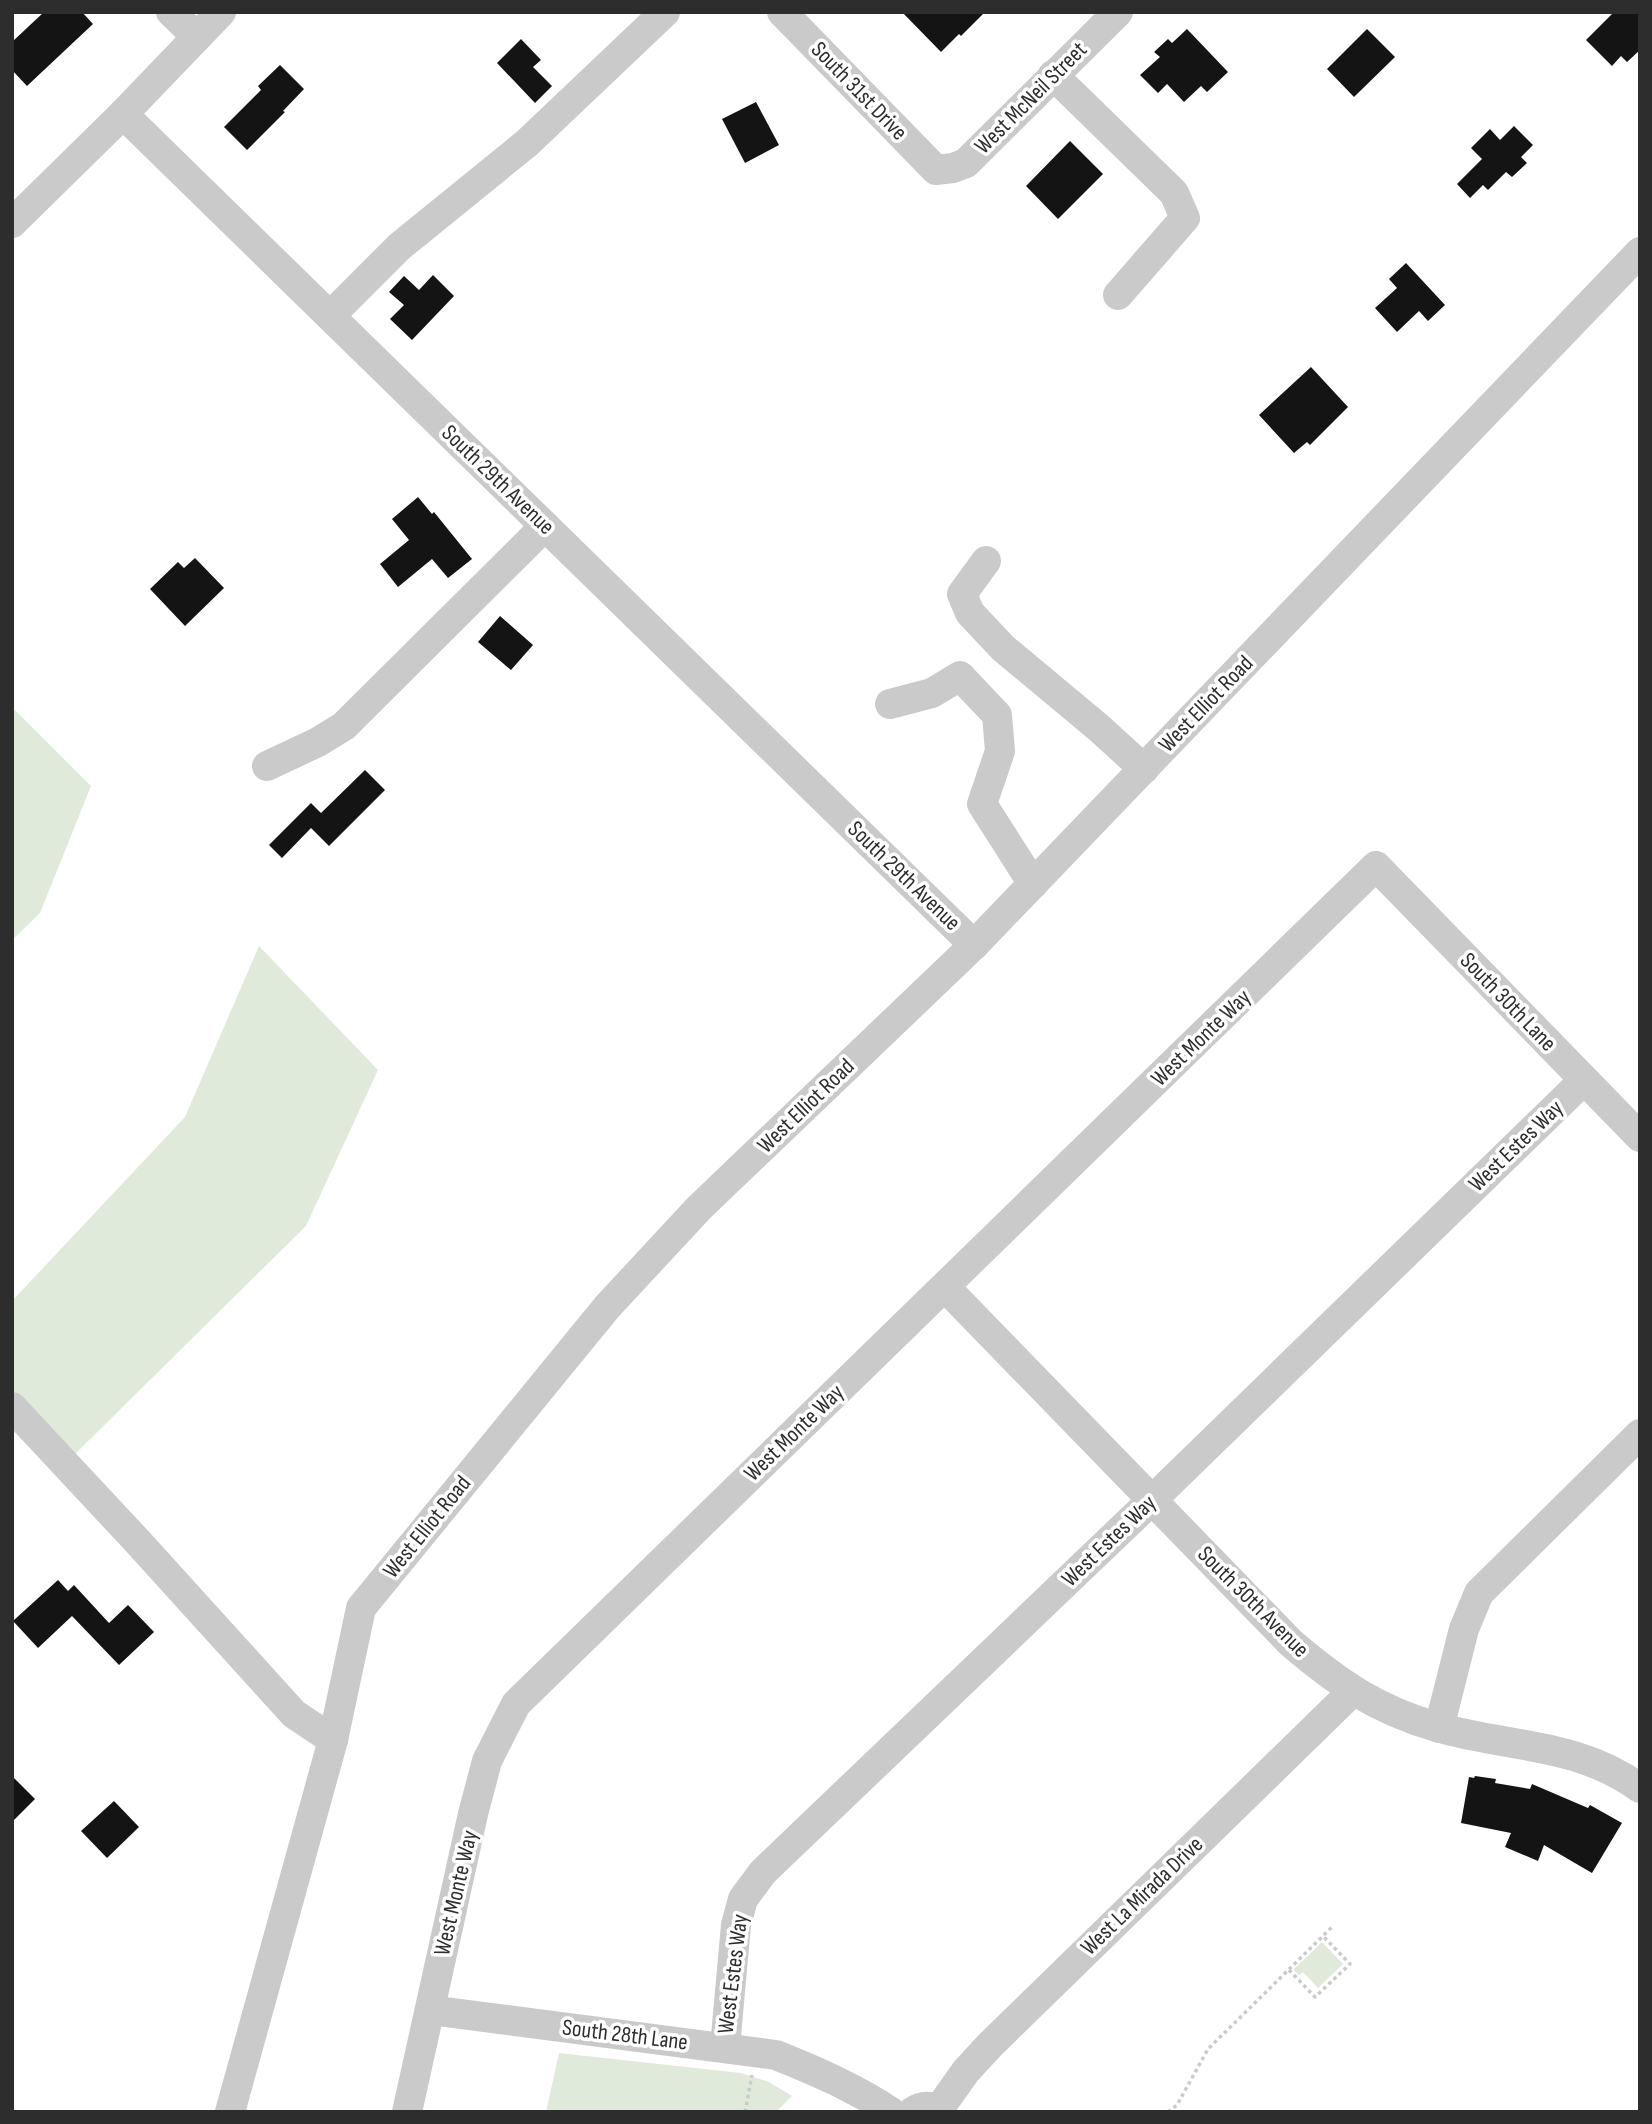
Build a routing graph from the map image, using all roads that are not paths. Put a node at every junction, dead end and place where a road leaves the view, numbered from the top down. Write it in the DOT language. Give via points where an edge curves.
graph roads {
  1 [pos="171,12"];
  2 [pos="221,12"];
  3 [pos="665,12"];
  4 [pos="782,12"];
  5 [pos="1118,12"];
  6 [pos="197,37"];
  7 [pos="1054,75"];
  8 [pos="123,114"];
  9 [pos="936,170"];
  10 [pos="12,223"];
  11 [pos="1640,252"];
  12 [pos="1118,295"];
  13 [pos="330,316"];
  14 [pos="545,526"];
  15 [pos="986,561"];
  16 [pos="890,705"];
  17 [pos="267,766"];
  18 [pos="1144,769"];
  19 [pos="1376,866"];
  20 [pos="1033,884"];
  21 [pos="974,945"];
  22 [pos="1584,1080"];
  23 [pos="1640,1137"];
  24 [pos="945,1287"];
  25 [pos="12,1407"];
  26 [pos="1640,1434"];
  27 [pos="1152,1500"];
  28 [pos="1353,1691"];
  29 [pos="1439,1728"];
  30 [pos="333,1740"];
  31 [pos="1640,1788"];
  32 [pos="430,2010"];
  33 [pos="725,2047"];
  34 [pos="931,2111"];
  35 [pos="230,2112"];
  36 [pos="407,2112"];
  37 [pos="891,2112"];
  1 -- 6 [label="street"];
  2 -- 6 [label="street"];
  3 -- 13 [label="street" via="527,144 399,247"];
  4 -- 9 [label="street, South 31st Drive"];
  5 -- 7 [label="street, West McNeil Street"];
  6 -- 8 [label="street"];
  7 -- 9 [label="street, West McNeil Street" via="966,163"];
  7 -- 12 [label="street" via="1174,193 1185,218"];
  8 -- 10 [label="street"];
  8 -- 13 [label="street, South 29th Avenue"];
  11 -- 18 [label="street, West Elliot Road"];
  13 -- 14 [label="street, South 29th Avenue"];
  14 -- 17 [label="street" via="344,726"];
  14 -- 21 [label="street, South 29th Avenue"];
  15 -- 18 [label="street" via="962,594 970,612 1003,648"];
  16 -- 20 [label="street" via="932,693 960,676 997,715 1000,751 982,804"];
  18 -- 20 [label="street, West Elliot Road"];
  19 -- 22 [label="street, South 30th Lane"];
  19 -- 24 [label="street, West Monte Way"];
  20 -- 21 [label="street, West Elliot Road"];
  21 -- 30 [label="street, West Elliot Road" via="699,1208 607,1307 361,1608"];
  22 -- 23 [label="street, South 30th Lane"];
  22 -- 27 [label="street, West Estes Way"];
  24 -- 27 [label="street, South 30th Avenue"];
  24 -- 32 [label="street, West Monte Way" via="516,1704 487,1761"];
  25 -- 30 [label="street" via="294,1714"];
  26 -- 29 [label="street" via="1479,1593 1464,1629"];
  27 -- 28 [label="street, South 30th Avenue" via="1291,1643"];
  27 -- 33 [label="street, West Estes Way" via="763,1872 743,1899 736,1924"];
  28 -- 29 [label="street, South 30th Avenue" via="1402,1716"];
  28 -- 34 [label="street, West La Mirada Drive" via="990,2045"];
  29 -- 31 [label="street, South 30th Avenue" via="1584,1758"];
  30 -- 35 [label="street, West Elliot Road"];
  32 -- 33 [label="street, South 28th Lane"];
  32 -- 36 [label="street, West Monte Way"];
  33 -- 37 [label="street, South 28th Lane" via="776,2055 822,2073"];
}
